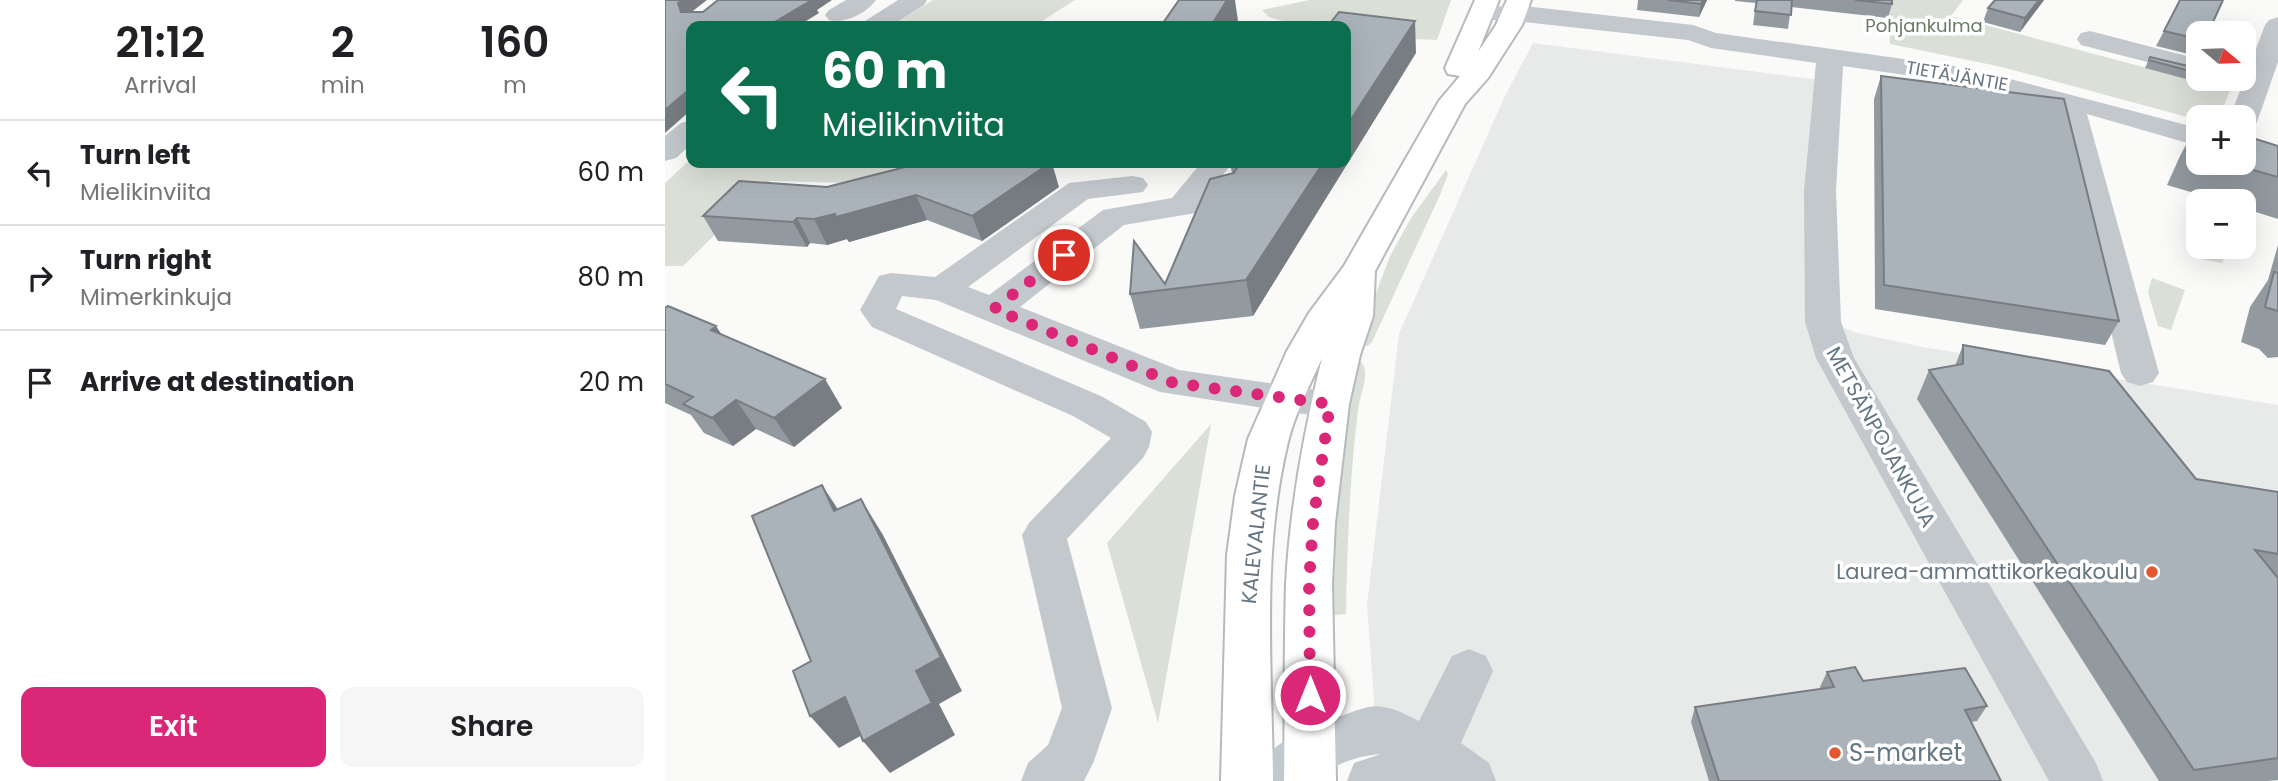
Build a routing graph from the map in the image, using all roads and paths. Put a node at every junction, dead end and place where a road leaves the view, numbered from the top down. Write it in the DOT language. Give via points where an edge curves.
graph roads {
  1 [pos="864,0"];
  2 [pos="915,0"];
  3 [pos="1484,7"];
  4 [pos="1514,12"];
  5 [pos="838,15"];
  6 [pos="882,21"];
  7 [pos="2278,24"];
  8 [pos="2090,39"];
  9 [pos="1831,56"];
  10 [pos="2186,64"];
  11 [pos="2258,88"];
  12 [pos="1454,101"];
  13 [pos="2078,103"];
  14 [pos="2250,105"];
  15 [pos="686,133"];
  16 [pos="2186,134"];
  17 [pos="665,152"];
  18 [pos="1213,168"];
  19 [pos="1132,185"];
  20 [pos="1227,199"];
  21 [pos="1184,204"];
  22 [pos="1359,270"];
  23 [pos="942,289"];
  24 [pos="994,309"];
  25 [pos="1133,366"];
  26 [pos="2140,373"];
  27 [pos="1286,398"];
  28 [pos="1330,404"];
  29 [pos="1087,406"];
  30 [pos="1468,671"];
  31 [pos="1431,751"];
  32 [pos="1299,771"];
  33 [pos="1047,781"];
  34 [pos="1247,781"];
  35 [pos="1373,781"];
  36 [pos="1470,781"];
  37 [pos="2077,781"];
  1 -- 5 [label="street"];
  2 -- 6 [label="street"];
  3 -- 4 [label="street, TIETÄJÄNTIE"];
  3 -- 12 [label="main road, KALEVALANTIE" via="1456,72"];
  4 -- 9 [label="street, TIETÄJÄNTIE" via="1692,44 1711,40"];
  4 -- 12 [label="main road, KALEVALANTIE" via="1478,72"];
  7 -- 11 [label="street"];
  8 -- 10 [label="street"];
  9 -- 13 [label="street, TIETÄJÄNTIE" via="1968,76"];
  9 -- 37 [label="street, METSÄNPOJANKUJA" via="1820,191 1823,322 1831,346"];
  11 -- 14 [label="street"];
  12 -- 22 [label="main road, KALEVALANTIE"];
  13 -- 16 [label="street, TIETÄJÄNTIE"];
  13 -- 26 [label="street" via="2072,113 2079,180"];
  15 -- 17 [label="street"];
  18 -- 21 [label="street"];
  19 -- 23 [label="street" via="1080,190"];
  20 -- 21 [label="street"];
  21 -- 24 [label="street" via="1114,217 1062,273"];
  22 -- 27 [label="main road, KALEVALANTIE" via="1327,313"];
  22 -- 28 [label="main road, KALEVALANTIE" via="1355,316"];
  23 -- 24 [label="street"];
  23 -- 29 [label="street" via="891,284 878,310 885,319"];
  24 -- 25 [label="street"];
  25 -- 27 [label="street" via="1174,383"];
  25 -- 29 [label="street"];
  27 -- 28 [label="street"];
  27 -- 34 [label="main road, KALEVALANTIE" via="1268,439 1249,555"];
  28 -- 32 [label="main road, KALEVALANTIE" via="1319,467 1309,583"];
  29 -- 33 [label="street" via="1132,432 1129,447 1044,535 1087,708 1068,761"];
  30 -- 31 [label="street"];
  31 -- 32 [label="street" via="1383,730 1363,732"];
  31 -- 35 [label="street" via="1394,777"];
  31 -- 36 [label="street"];
}
